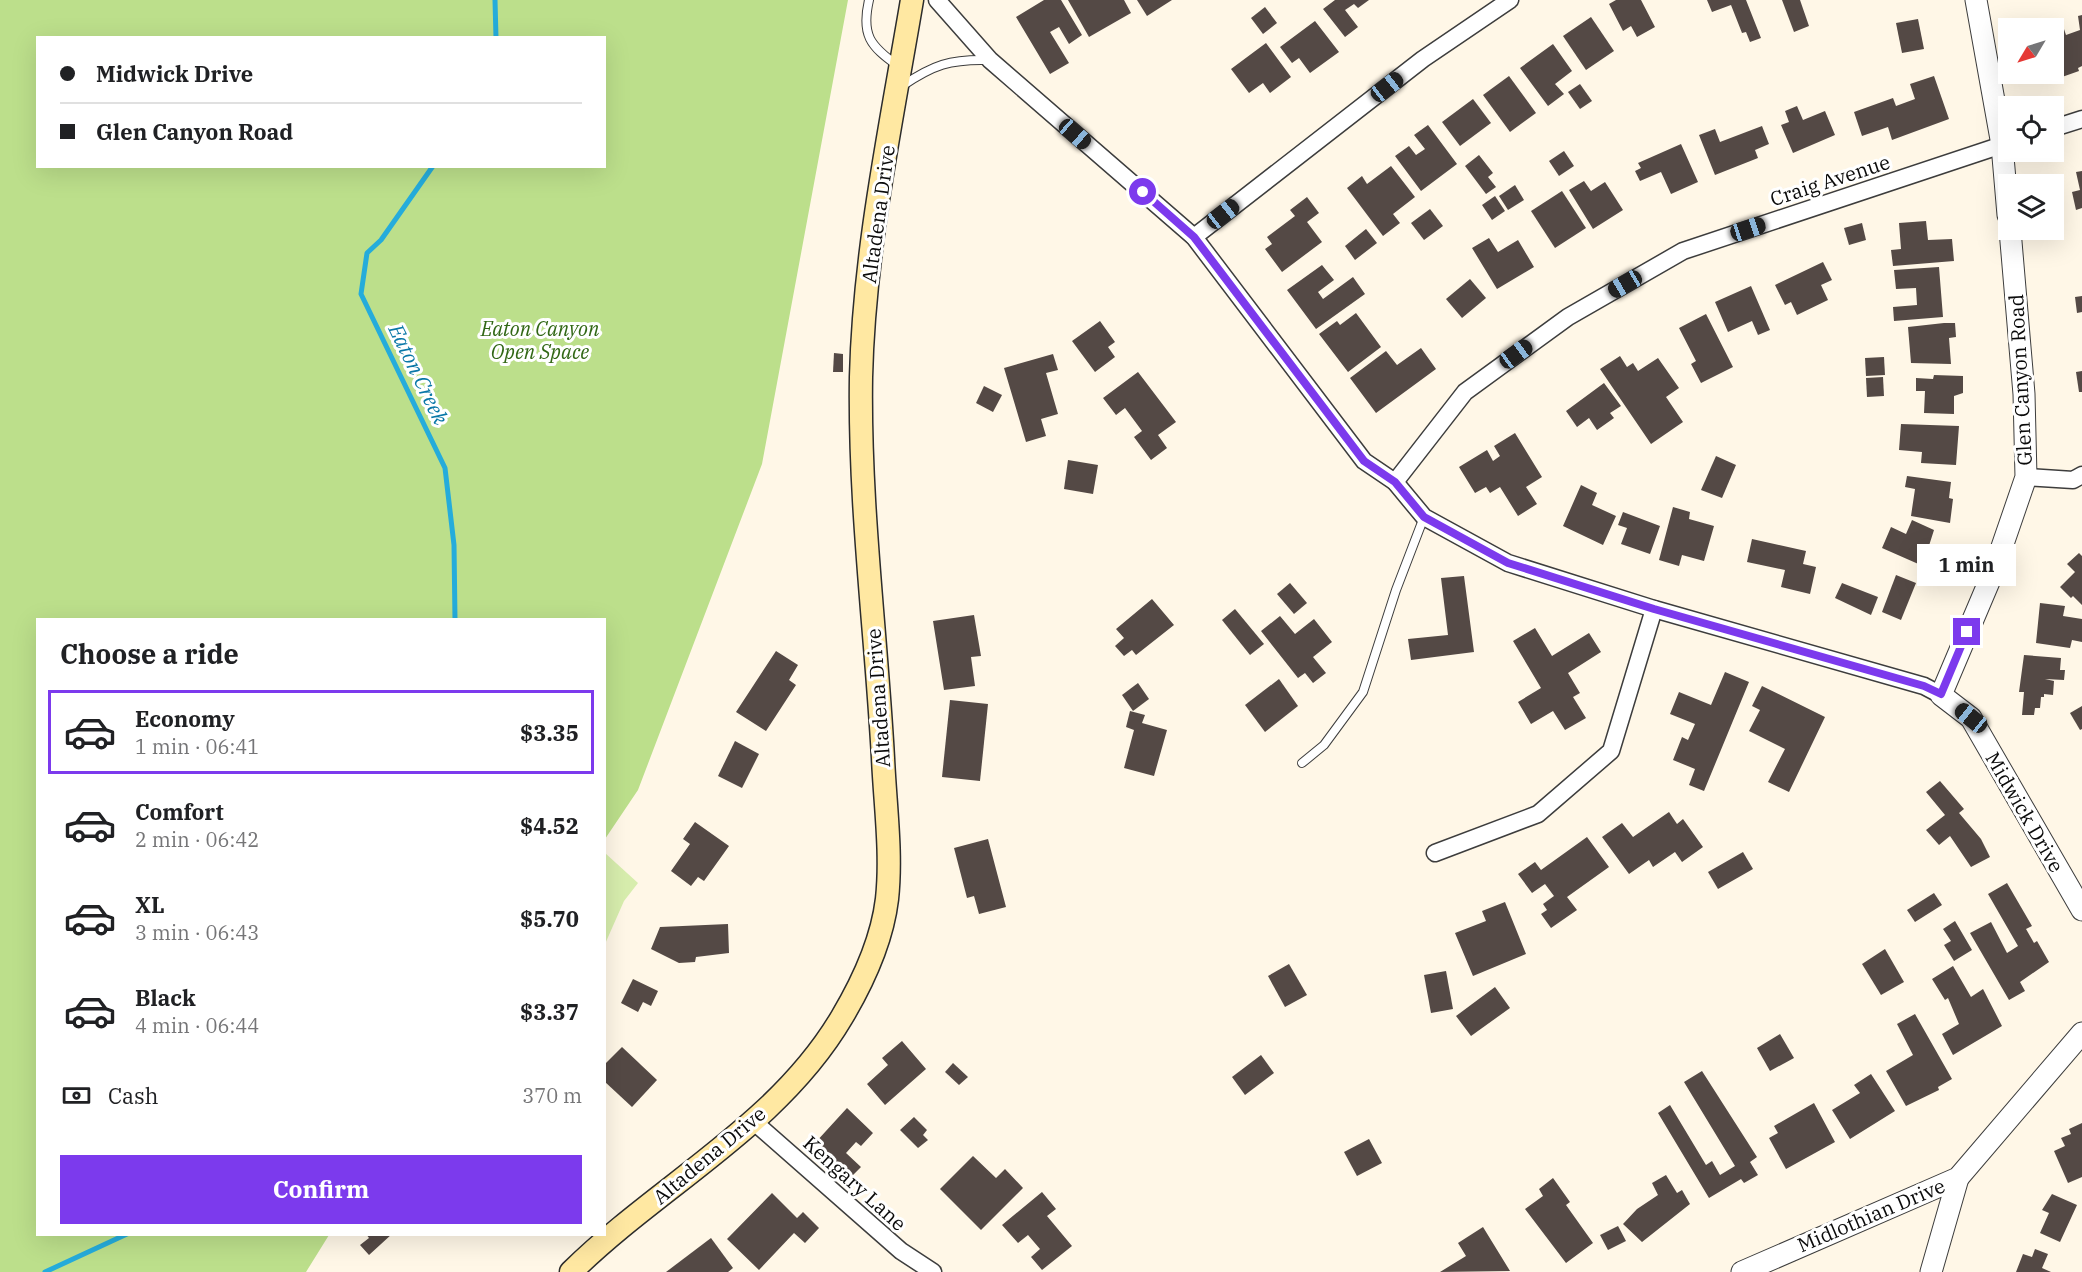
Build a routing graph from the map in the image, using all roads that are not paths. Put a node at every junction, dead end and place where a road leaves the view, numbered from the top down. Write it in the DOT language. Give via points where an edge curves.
graph roads {
  1 [pos="869,0"];
  2 [pos="912,0"];
  3 [pos="937,0"];
  4 [pos="1510,0"];
  5 [pos="1976,0"];
  6 [pos="990,60"];
  7 [pos="899,79"];
  8 [pos="1998,109"];
  9 [pos="2082,119"];
  10 [pos="2064,125"];
  11 [pos="1998,146"];
  12 [pos="1194,237"];
  13 [pos="2011,240"];
  14 [pos="2082,475"];
  15 [pos="2025,477"];
  16 [pos="1395,482"];
  17 [pos="1424,517"];
  18 [pos="1654,609"];
  19 [pos="1941,694"];
  20 [pos="1302,763"];
  21 [pos="1435,853"];
  22 [pos="2082,910"];
  23 [pos="2082,1033"];
  24 [pos="753,1121"];
  25 [pos="1958,1178"];
  26 [pos="571,1272"];
  27 [pos="933,1272"];
  28 [pos="1742,1272"];
  29 [pos="1931,1272"];
  1 -- 7 [label="lane" via="864,23 878,52"];
  2 -- 7 [label="main road, Altadena Drive"];
  3 -- 6 [label="street, Midwick Drive"];
  4 -- 12 [label="street" via="1424,59"];
  5 -- 8 [label="street"];
  6 -- 7 [label="lane" via="958,59"];
  6 -- 12 [label="street, Midwick Drive"];
  7 -- 24 [label="main road, Altadena Drive" via="868,270 861,381 864,521 879,689 887,899 877,947 842,1017 819,1052"];
  9 -- 10 [label="street"];
  11 -- 16 [label="street, Craig Avenue" via="1683,251 1568,317 1466,392"];
  12 -- 16 [label="street, Midwick Drive" via="1364,461"];
  13 -- 15 [label="street, Glen Canyon Road" via="2024,394"];
  14 -- 15 [label="street" via="2073,480"];
  15 -- 19 [label="street, Glen Canyon Road" via="1994,570"];
  16 -- 17 [label="street, Midwick Drive"];
  17 -- 18 [label="street, Midwick Drive" via="1508,563"];
  17 -- 20 [label="lane" via="1363,692 1324,745"];
  18 -- 19 [label="street, Midwick Drive"];
  18 -- 21 [label="street" via="1611,751 1538,814"];
  19 -- 22 [label="street, Midwick Drive" via="1971,718"];
  23 -- 25 [label="street, Midlothian Drive"];
  24 -- 26 [label="main road, Altadena Drive"];
  24 -- 27 [label="street, Kengary Lane" via="901,1251"];
  25 -- 28 [label="street, Midlothian Drive"];
  25 -- 29 [label="street"];
}
